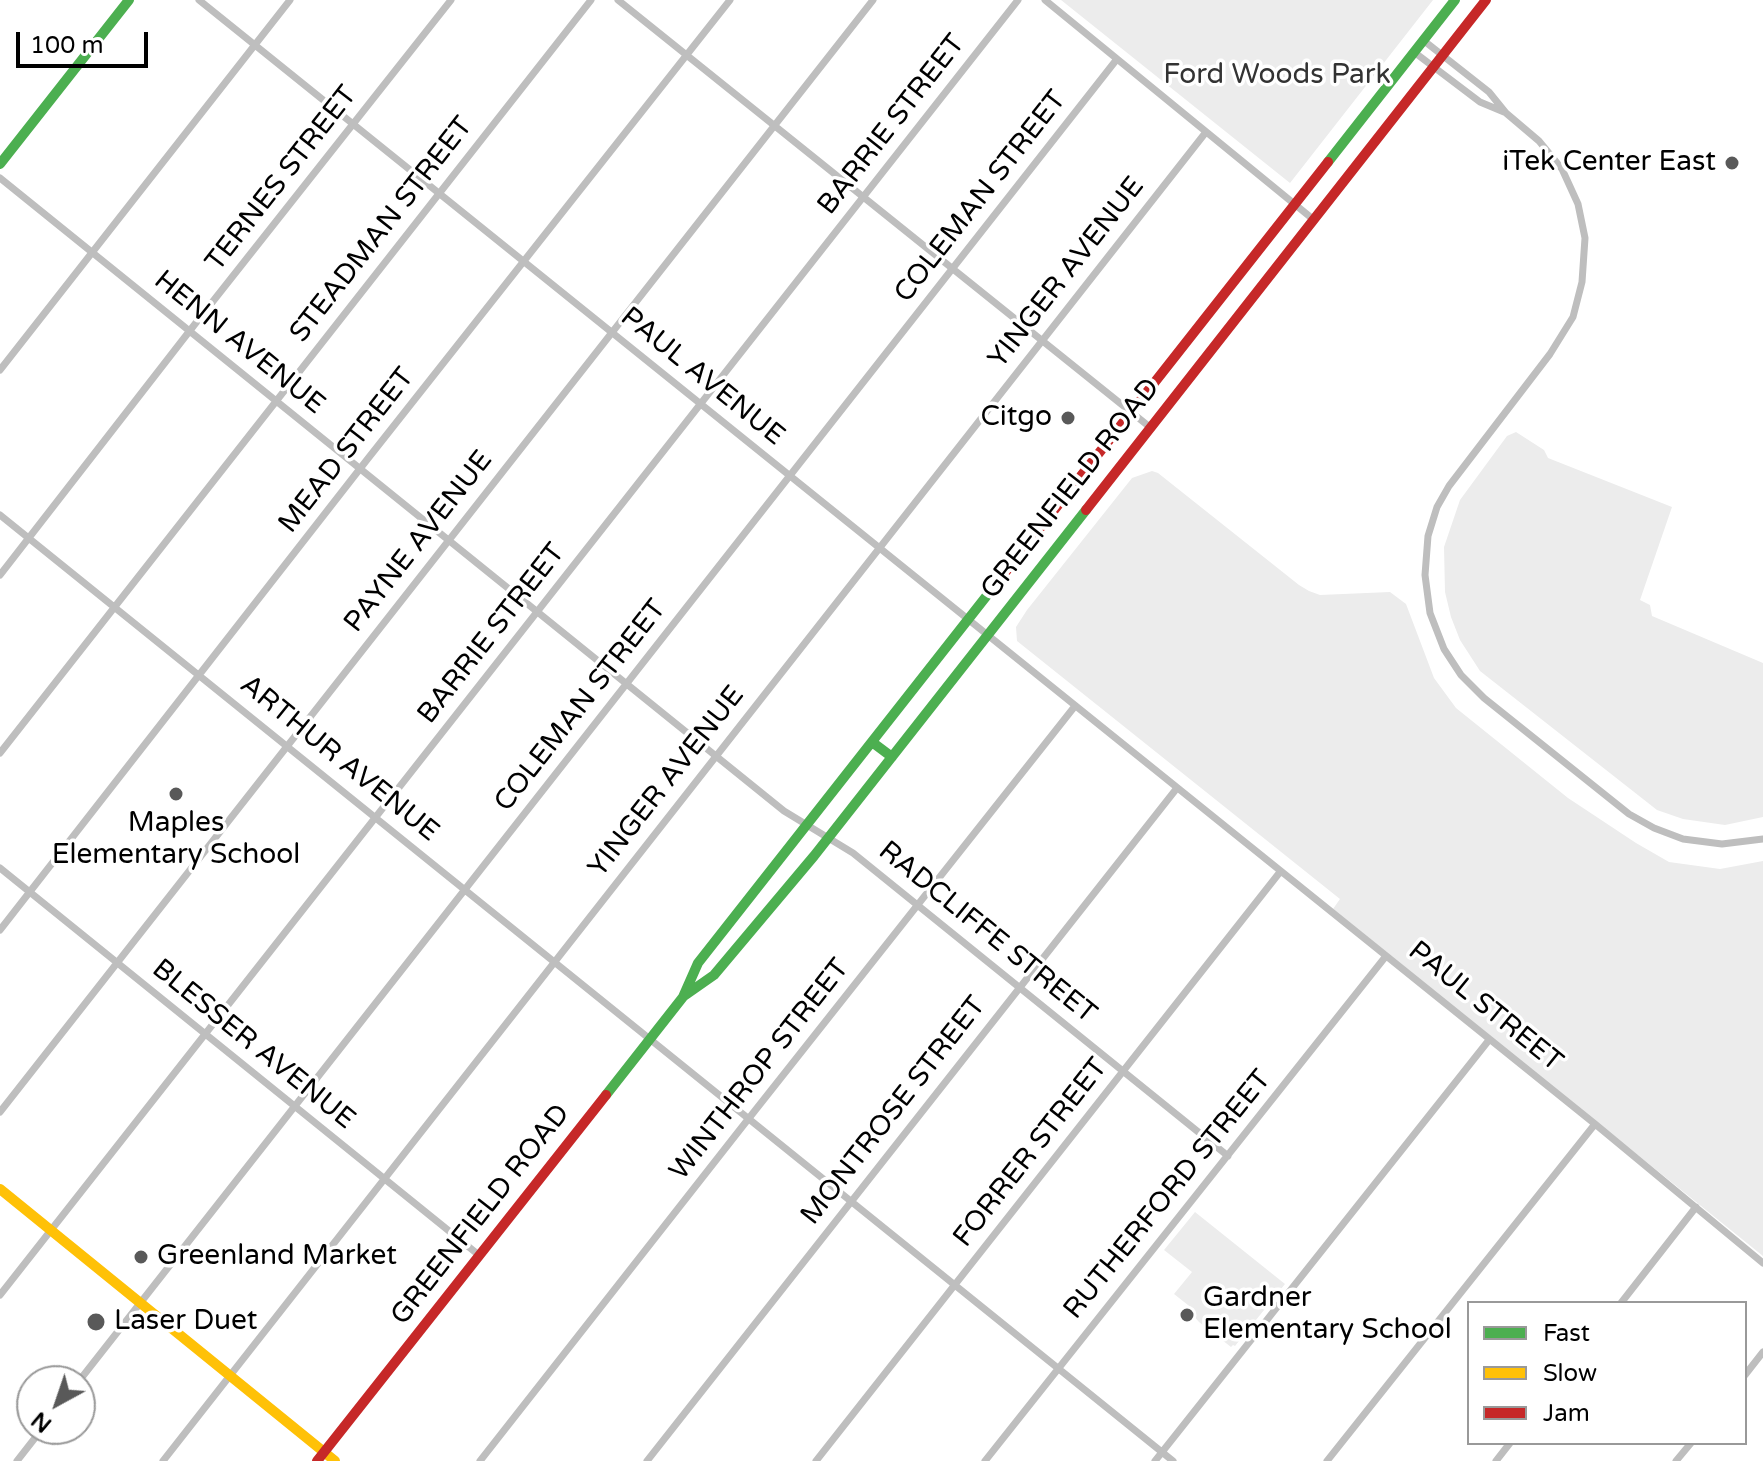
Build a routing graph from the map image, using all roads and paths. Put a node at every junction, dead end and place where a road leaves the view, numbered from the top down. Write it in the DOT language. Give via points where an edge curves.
graph roads {
  1 [pos="129,0"];
  2 [pos="199,0"];
  3 [pos="290,0"];
  4 [pos="451,0"];
  5 [pos="591,0"];
  6 [pos="618,0"];
  7 [pos="730,0"];
  8 [pos="873,0"];
  9 [pos="1018,0"];
  10 [pos="1045,0"];
  11 [pos="1455,0"];
  12 [pos="1486,0"];
  13 [pos="1423,40"];
  14 [pos="255,45"];
  15 [pos="1414,52"];
  16 [pos="686,55"];
  17 [pos="1443,55"];
  18 [pos="1117,59"];
  19 [pos="1433,67"];
  20 [pos="1506,113"];
  21 [pos="353,125"];
  22 [pos="775,125"];
  23 [pos="1206,132"];
  24 [pos="0,164"];
  25 [pos="0,178"];
  26 [pos="439,194"];
  27 [pos="864,197"];
  28 [pos="1295,204"];
  29 [pos="1314,220"];
  30 [pos="91,253"];
  31 [pos="524,262"];
  32 [pos="953,269"];
  33 [pos="189,331"];
  34 [pos="612,333"];
  35 [pos="1042,340"];
  36 [pos="0,370"];
  37 [pos="275,401"];
  38 [pos="701,404"];
  39 [pos="1132,413"];
  40 [pos="1151,428"];
  41 [pos="360,469"];
  42 [pos="789,476"];
  43 [pos="0,515"];
  44 [pos="29,538"];
  45 [pos="449,541"];
  46 [pos="879,547"];
  47 [pos="0,575"];
  48 [pos="114,607"];
  49 [pos="537,611"];
  50 [pos="968,620"];
  51 [pos="987,635"];
  52 [pos="200,676"];
  53 [pos="626,683"];
  54 [pos="1075,706"];
  55 [pos="872,742"];
  56 [pos="287,746"];
  57 [pos="0,753"];
  58 [pos="716,756"];
  59 [pos="892,757"];
  60 [pos="1177,788"];
  61 [pos="376,817"];
  62 [pos="807,826"];
  63 [pos="829,837"];
  64 [pos="1763,839"];
  65 [pos="0,868"];
  66 [pos="1280,872"];
  67 [pos="466,890"];
  68 [pos="30,892"];
  69 [pos="918,905"];
  70 [pos="0,930"];
  71 [pos="1386,956"];
  72 [pos="554,961"];
  73 [pos="117,963"];
  74 [pos="1020,987"];
  75 [pos="683,997"];
  76 [pos="205,1035"];
  77 [pos="650,1039"];
  78 [pos="1489,1040"];
  79 [pos="1123,1071"];
  80 [pos="295,1107"];
  81 [pos="0,1112"];
  82 [pos="749,1118"];
  83 [pos="1595,1124"];
  84 [pos="1228,1156"];
  85 [pos="384,1179"];
  86 [pos="0,1189"];
  87 [pos="851,1200"];
  88 [pos="1696,1207"];
  89 [pos="52,1231"];
  90 [pos="480,1256"];
  91 [pos="1763,1263"];
  92 [pos="955,1285"];
  93 [pos="0,1295"];
  94 [pos="1623,1301"];
  95 [pos="140,1303"];
  96 [pos="1763,1352"];
  97 [pos="92,1365"];
  98 [pos="1058,1368"];
  99 [pos="1747,1372"];
  100 [pos="230,1375"];
  101 [pos="30,1445"];
  102 [pos="1508,1445"];
  103 [pos="1689,1445"];
  104 [pos="1162,1452"];
  105 [pos="321,1457"];
  106 [pos="17,1461"];
  107 [pos="163,1461"];
  108 [pos="335,1461"];
  109 [pos="480,1461"];
  110 [pos="647,1461"];
  111 [pos="816,1461"];
  112 [pos="985,1461"];
  113 [pos="1155,1461"];
  114 [pos="1173,1461"];
  115 [pos="1327,1461"];
  116 [pos="1496,1461"];
  117 [pos="1676,1461"];
  1 -- 24 [label="main road"];
  2 -- 14 [label="street, PAUL AVENUE"];
  3 -- 14 [label="street"];
  4 -- 21 [label="street, TERNES STREET"];
  5 -- 26 [label="street, STEADMAN STREET"];
  6 -- 16 [label="street"];
  7 -- 16 [label="street, MEAD STREET"];
  8 -- 22 [label="street, PAYNE AVENUE"];
  9 -- 27 [label="street, BARRIE STREET"];
  10 -- 18 [label="street"];
  11 -- 13 [label="main road, GREENFIELD ROAD"];
  12 -- 17 [label="main road, GREENFIELD ROAD"];
  13 -- 15 [label="main road, GREENFIELD ROAD"];
  13 -- 17 [label="street"];
  14 -- 21 [label="street, PAUL AVENUE"];
  14 -- 30 [label="street"];
  15 -- 19 [label="street"];
  15 -- 28 [label="main road, GREENFIELD ROAD"];
  16 -- 22 [label="street"];
  16 -- 31 [label="street, MEAD STREET"];
  17 -- 19 [label="main road, GREENFIELD ROAD"];
  17 -- 20 [label="street"];
  18 -- 23 [label="street"];
  18 -- 32 [label="street, COLEMAN STREET"];
  19 -- 20 [label="street" via="1480,102"];
  19 -- 29 [label="main road, GREENFIELD ROAD"];
  20 -- 64 [label="street" via="1562,169 1578,204 1585,238 1582,282 1573,317 1550,354 1437,507 1425,575 1430,613 1461,675 1629,814 1683,839 1722,844"];
  21 -- 26 [label="street, PAUL AVENUE"];
  21 -- 33 [label="street, TERNES STREET"];
  22 -- 27 [label="street"];
  22 -- 34 [label="street, PAYNE AVENUE"];
  23 -- 28 [label="street"];
  23 -- 35 [label="street, YINGER AVENUE"];
  25 -- 30 [label="street, HENN AVENUE"];
  26 -- 31 [label="street, PAUL AVENUE"];
  26 -- 37 [label="street, STEADMAN STREET"];
  27 -- 32 [label="street"];
  27 -- 38 [label="street, BARRIE STREET"];
  28 -- 29 [label="street"];
  28 -- 39 [label="main road, GREENFIELD ROAD"];
  29 -- 40 [label="main road, GREENFIELD ROAD"];
  30 -- 33 [label="street, HENN AVENUE"];
  30 -- 36 [label="street"];
  31 -- 34 [label="street, PAUL AVENUE"];
  31 -- 41 [label="street, MEAD STREET"];
  32 -- 35 [label="street"];
  32 -- 42 [label="street, COLEMAN STREET"];
  33 -- 37 [label="street, HENN AVENUE"];
  33 -- 44 [label="street, TERNES STREET"];
  34 -- 38 [label="street, PAUL AVENUE"];
  34 -- 45 [label="street, PAYNE AVENUE"];
  35 -- 39 [label="street"];
  35 -- 46 [label="street, YINGER AVENUE"];
  37 -- 41 [label="street, HENN AVENUE"];
  37 -- 48 [label="street, STEADMAN STREET"];
  38 -- 42 [label="street, PAUL AVENUE"];
  38 -- 49 [label="street, BARRIE STREET"];
  39 -- 40 [label="street"];
  39 -- 50 [label="main road, GREENFIELD ROAD"];
  40 -- 51 [label="main road, GREENFIELD ROAD"];
  41 -- 45 [label="street, HENN AVENUE"];
  41 -- 52 [label="street, MEAD STREET"];
  42 -- 46 [label="street, PAUL AVENUE"];
  42 -- 53 [label="street, COLEMAN STREET"];
  43 -- 44 [label="street, ARTHUR AVENUE"];
  44 -- 47 [label="street, TERNES STREET"];
  44 -- 48 [label="street, ARTHUR AVENUE"];
  45 -- 49 [label="street, HENN AVENUE"];
  45 -- 56 [label="street, PAYNE AVENUE"];
  46 -- 50 [label="street, PAUL AVENUE"];
  46 -- 58 [label="street, YINGER AVENUE"];
  48 -- 52 [label="street, ARTHUR AVENUE"];
  48 -- 57 [label="street, STEADMAN STREET"];
  49 -- 53 [label="street, HENN AVENUE"];
  49 -- 61 [label="street, BARRIE STREET"];
  50 -- 51 [label="street, PAUL AVENUE"];
  50 -- 55 [label="main road, GREENFIELD ROAD"];
  51 -- 54 [label="street, PAUL AVENUE"];
  51 -- 59 [label="main road, GREENFIELD ROAD"];
  52 -- 56 [label="street, ARTHUR AVENUE"];
  52 -- 68 [label="street, MEAD STREET"];
  53 -- 58 [label="street, HENN AVENUE"];
  53 -- 67 [label="street, COLEMAN STREET"];
  54 -- 60 [label="street, PAUL AVENUE"];
  54 -- 69 [label="street, WINTHROP STREET"];
  55 -- 59 [label="main road"];
  55 -- 62 [label="main road, GREENFIELD ROAD"];
  56 -- 61 [label="street, ARTHUR AVENUE"];
  56 -- 73 [label="street, PAYNE AVENUE"];
  58 -- 62 [label="street, HENN AVENUE"];
  58 -- 72 [label="street, YINGER AVENUE"];
  59 -- 63 [label="main road, GREENFIELD ROAD"];
  60 -- 66 [label="street, PAUL STREET"];
  60 -- 74 [label="street, MONTROSE STREET"];
  61 -- 67 [label="street, ARTHUR AVENUE"];
  61 -- 76 [label="street, BARRIE STREET"];
  62 -- 63 [label="street, HENN AVENUE"];
  62 -- 75 [label="main road, GREENFIELD ROAD" via="698,963"];
  63 -- 69 [label="street, RADCLIFFE STREET"];
  63 -- 75 [label="main road, GREENFIELD ROAD" via="714,975"];
  65 -- 68 [label="street, BLESSER AVENUE"];
  66 -- 71 [label="street, PAUL STREET"];
  66 -- 79 [label="street, FORRER STREET"];
  67 -- 72 [label="street, ARTHUR AVENUE"];
  67 -- 80 [label="street, COLEMAN STREET"];
  68 -- 70 [label="street, MEAD STREET"];
  68 -- 73 [label="street, BLESSER AVENUE"];
  69 -- 74 [label="street, RADCLIFFE STREET"];
  69 -- 82 [label="street, WINTHROP STREET"];
  71 -- 78 [label="street, PAUL STREET"];
  71 -- 84 [label="street, RUTHERFORD STREET"];
  72 -- 77 [label="street, ARTHUR AVENUE"];
  72 -- 85 [label="street, YINGER AVENUE"];
  73 -- 76 [label="street, BLESSER AVENUE"];
  73 -- 81 [label="street, PAYNE AVENUE"];
  74 -- 79 [label="street, RADCLIFFE STREET"];
  74 -- 87 [label="street, MONTROSE STREET"];
  75 -- 77 [label="main road, GREENFIELD ROAD"];
  76 -- 80 [label="street, BLESSER AVENUE"];
  76 -- 89 [label="street, BARRIE STREET"];
  77 -- 82 [label="street, ARTHUR AVENUE"];
  77 -- 90 [label="main road, GREENFIELD ROAD"];
  78 -- 83 [label="street, PAUL STREET"];
  78 -- 104 [label="street"];
  79 -- 84 [label="street, RADCLIFFE STREET"];
  79 -- 92 [label="street, FORRER STREET"];
  80 -- 85 [label="street, BLESSER AVENUE"];
  80 -- 95 [label="street, COLEMAN STREET"];
  82 -- 87 [label="street, ARTHUR AVENUE"];
  82 -- 109 [label="street, WINTHROP STREET"];
  83 -- 88 [label="street, PAUL STREET"];
  83 -- 115 [label="street"];
  84 -- 98 [label="street, RUTHERFORD STREET"];
  85 -- 90 [label="street, BLESSER AVENUE"];
  85 -- 100 [label="street, YINGER AVENUE"];
  86 -- 89 [label="main road"];
  87 -- 92 [label="street, ARTHUR AVENUE"];
  87 -- 110 [label="street, MONTROSE STREET"];
  88 -- 91 [label="street, PAUL STREET"];
  88 -- 94 [label="street"];
  89 -- 93 [label="street, BARRIE STREET"];
  89 -- 95 [label="main road"];
  90 -- 105 [label="main road, GREENFIELD ROAD"];
  92 -- 98 [label="street, ARTHUR AVENUE"];
  92 -- 111 [label="street, FORRER STREET"];
  95 -- 97 [label="street, COLEMAN STREET"];
  95 -- 100 [label="main road"];
  96 -- 99 [label="street"];
  98 -- 104 [label="street, ARTHUR AVENUE"];
  98 -- 112 [label="street, RUTHERFORD STREET"];
  100 -- 105 [label="main road"];
  100 -- 107 [label="street, YINGER AVENUE"];
  101 -- 106 [label="street"];
  102 -- 116 [label="street"];
  103 -- 117 [label="street"];
  104 -- 113 [label="street"];
  104 -- 114 [label="street, ARTHUR AVENUE"];
  105 -- 108 [label="main road"];
}
